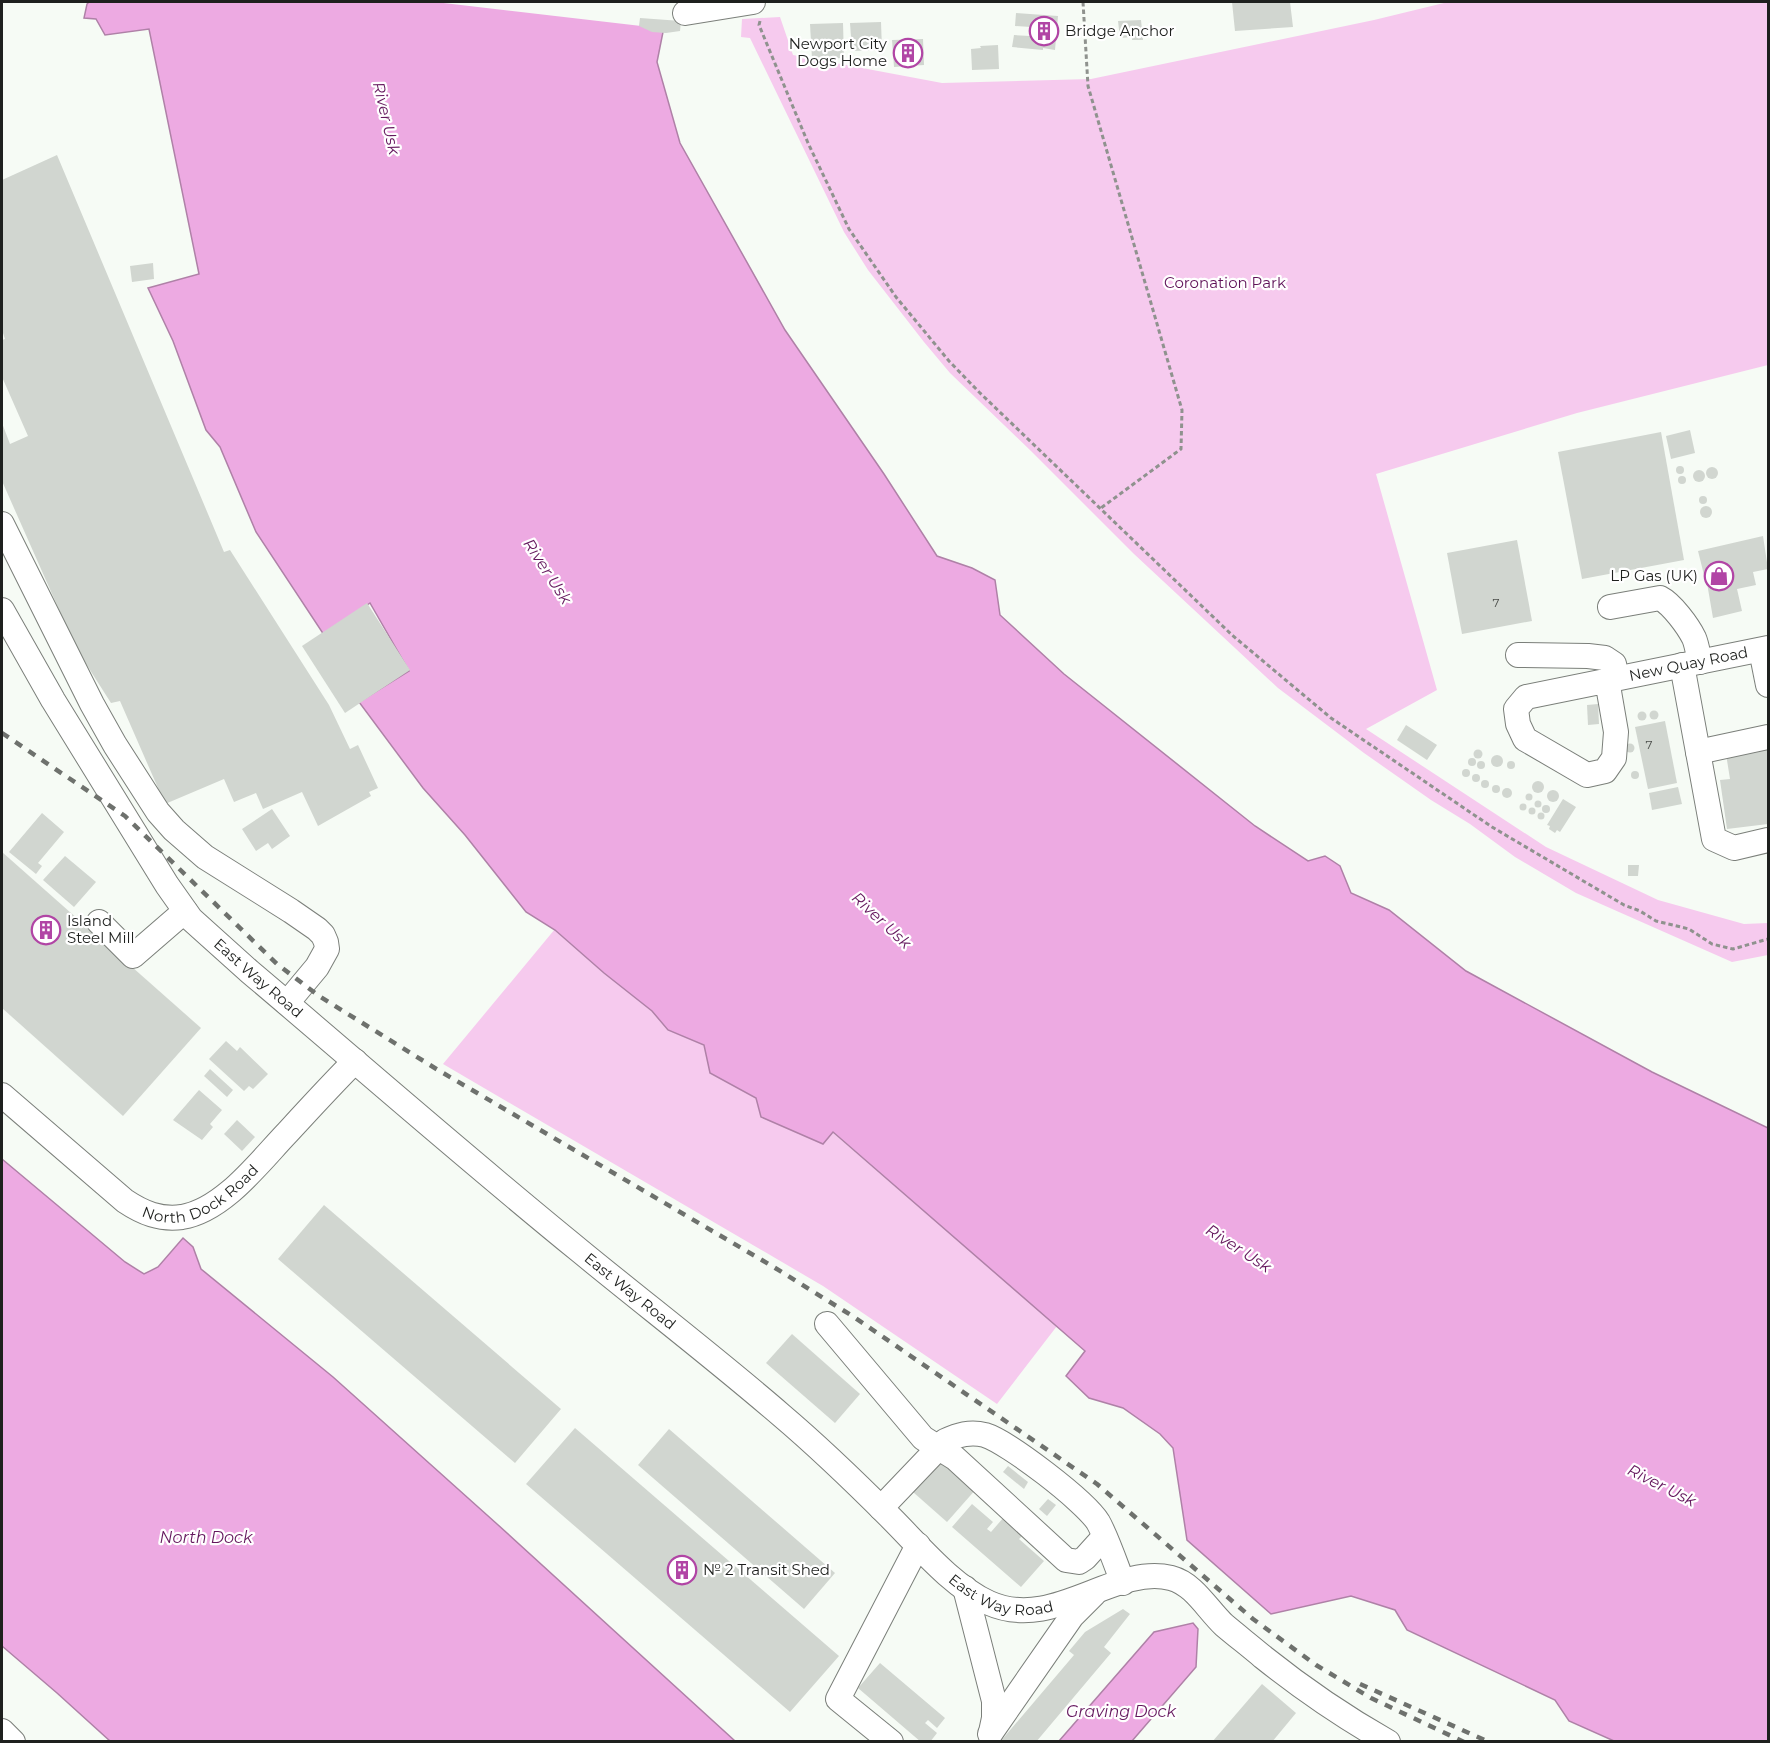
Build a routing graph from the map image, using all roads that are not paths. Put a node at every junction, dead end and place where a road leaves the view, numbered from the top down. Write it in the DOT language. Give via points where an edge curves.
graph roads {
  1 [pos="757,10"];
  2 [pos="685,13"];
  3 [pos="2,524"];
  4 [pos="1610,607"];
  5 [pos="2,610"];
  6 [pos="1765,649"];
  7 [pos="1518,655"];
  8 [pos="1691,663"];
  9 [pos="1612,679"];
  10 [pos="1768,685"];
  11 [pos="1768,737"];
  12 [pos="1698,752"];
  13 [pos="1768,840"];
  14 [pos="185,911"];
  15 [pos="99,922"];
  16 [pos="287,1003"];
  17 [pos="355,1061"];
  18 [pos="2,1095"];
  19 [pos="827,1324"];
  20 [pos="938,1447"];
  21 [pos="881,1508"];
  22 [pos="1104,1537"];
  23 [pos="918,1545"];
  24 [pos="1123,1582"];
  25 [pos="965,1588"];
  26 [pos="1096,1592"];
  27 [pos="2,1731"];
  28 [pos="987,1738"];
  29 [pos="13,1742"];
  30 [pos="891,1742"];
  31 [pos="1388,1742"];
  1 -- 2 [label="street"];
  3 -- 16 [label="street" via="92,704 158,812 205,857 322,935 327,949"];
  4 -- 8 [label="street" via="1660,598 1668,602 1695,640"];
  5 -- 14 [label="street, East Way Road" via="53,700"];
  6 -- 8 [label="street, New Quay Road"];
  6 -- 10 [label="street"];
  7 -- 9 [label="street" via="1605,658 1614,663"];
  8 -- 9 [label="street, New Quay Road"];
  8 -- 12 [label="street"];
  9 -- 9 [label="street, New Quay Road" via="1526,697 1516,709 1525,739 1587,775 1605,771 1614,758 1616,732"];
  11 -- 12 [label="street"];
  12 -- 13 [label="street" via="1714,839 1734,848"];
  14 -- 15 [label="street" via="133,956"];
  14 -- 16 [label="street, East Way Road"];
  16 -- 17 [label="street, East Way Road"];
  17 -- 18 [label="street, North Dock Road" via="237,1185 210,1206 182,1217 159,1217 131,1205"];
  17 -- 21 [label="street, East Way Road" via="578,1250 782,1415"];
  19 -- 20 [label="street" via="923,1438"];
  20 -- 21 [label="street"];
  20 -- 22 [label="street" via="970,1433 996,1439 1081,1503 1098,1522"];
  20 -- 22 [label="street" via="955,1458 1066,1560 1079,1562"];
  21 -- 23 [label="street, East Way Road"];
  22 -- 24 [label="street"];
  23 -- 25 [label="street, East Way Road"];
  23 -- 30 [label="street" via="838,1700"];
  24 -- 26 [label="street, East Way Road"];
  24 -- 31 [label="street, East Way Road" via="1162,1577 1181,1582 1223,1624 1296,1682"];
  25 -- 26 [label="street, East Way Road" via="989,1603 1028,1610"];
  25 -- 28 [label="street" via="994,1701 994,1718"];
  26 -- 28 [label="street" via="1072,1616"];
  27 -- 29 [label="street"];
}
